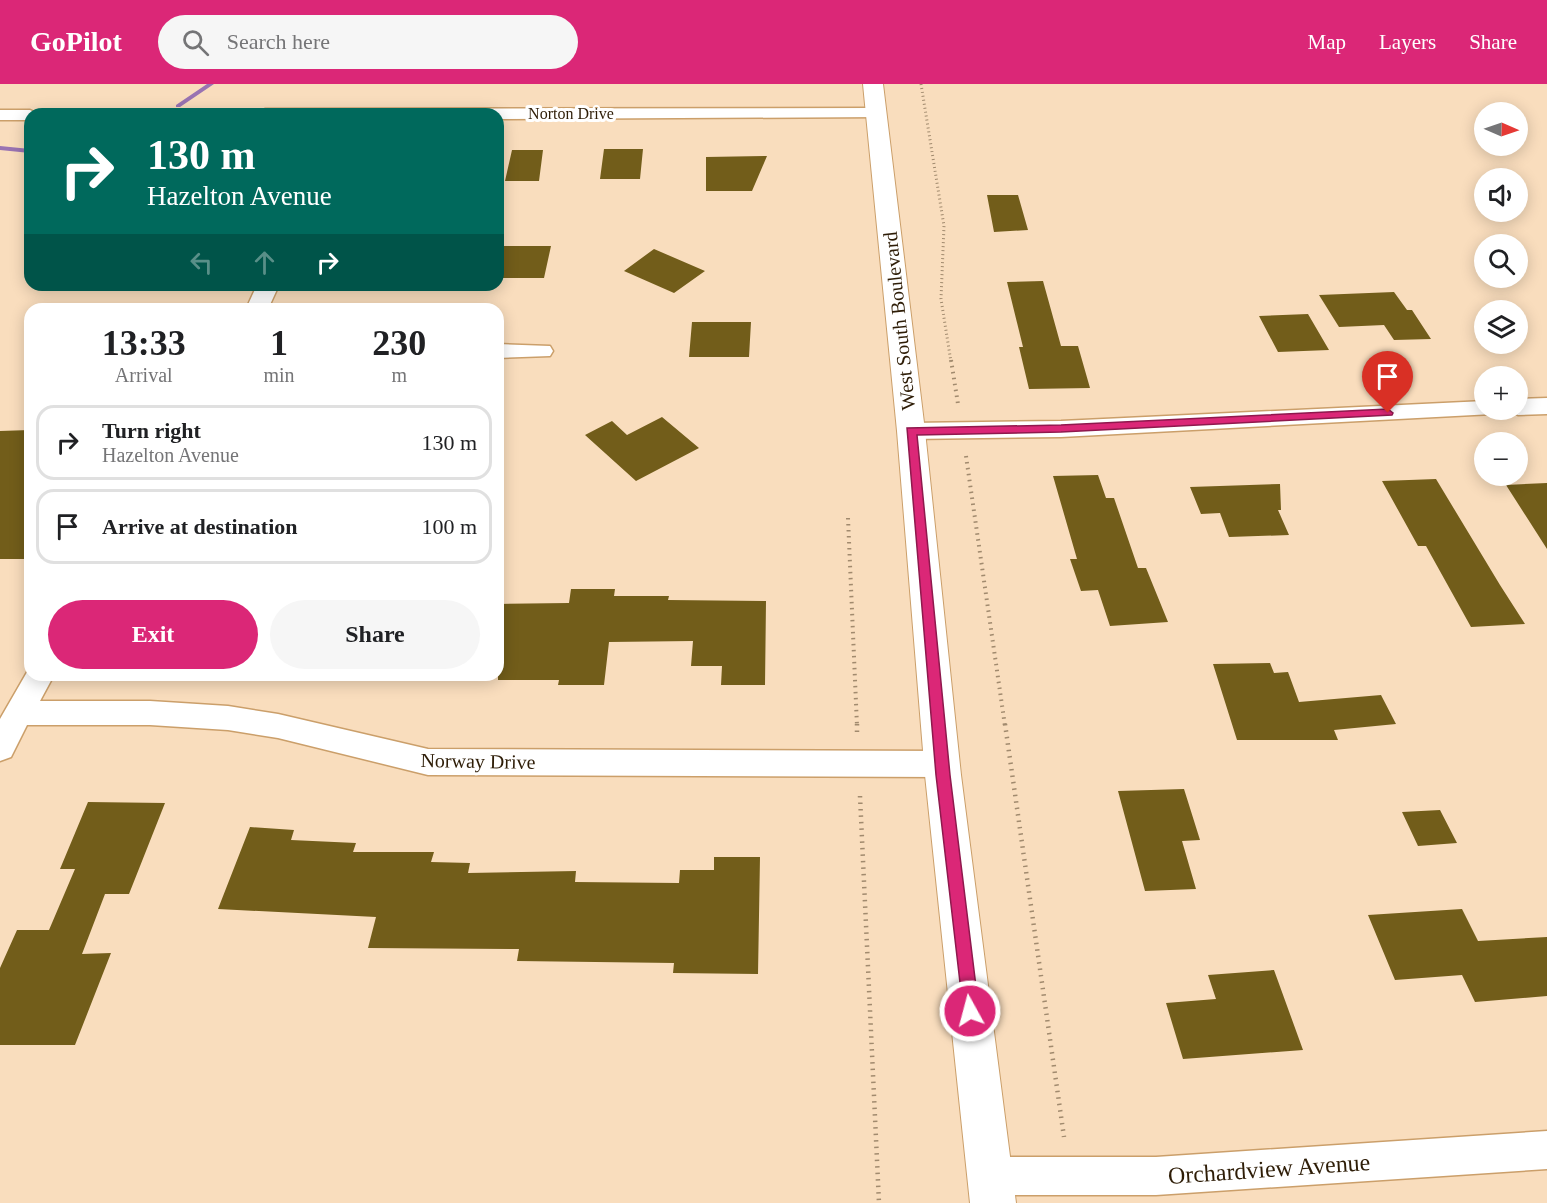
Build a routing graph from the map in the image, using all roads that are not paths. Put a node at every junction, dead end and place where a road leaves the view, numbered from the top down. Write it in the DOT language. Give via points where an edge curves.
graph roads {
  1 [pos="875,98"];
  2 [pos="504,109"];
  3 [pos="0,115"];
  4 [pos="24,115"];
  5 [pos="504,351"];
  6 [pos="542,351"];
  7 [pos="1547,406"];
  8 [pos="1528,407"];
  9 [pos="1474,410"];
  10 [pos="911,431"];
  11 [pos="36,681"];
  12 [pos="18,712"];
  13 [pos="0,748"];
  14 [pos="942,764"];
  15 [pos="1547,1150"];
  16 [pos="991,1190"];
  1 -- 2 [label="street, Norton Drive"];
  1 -- 10 [label="street, West South Boulevard"];
  3 -- 4 [label="street"];
  5 -- 6 [label="street"];
  7 -- 8 [label="street"];
  9 -- 10 [label="street" via="1061,429"];
  10 -- 14 [label="street, West South Boulevard"];
  11 -- 12 [label="street"];
  12 -- 13 [label="street"];
  12 -- 14 [label="street, Norway Drive" via="229,718 428,762"];
  14 -- 16 [label="street, West South Boulevard"];
  15 -- 16 [label="street, Orchardview Avenue"];
}
